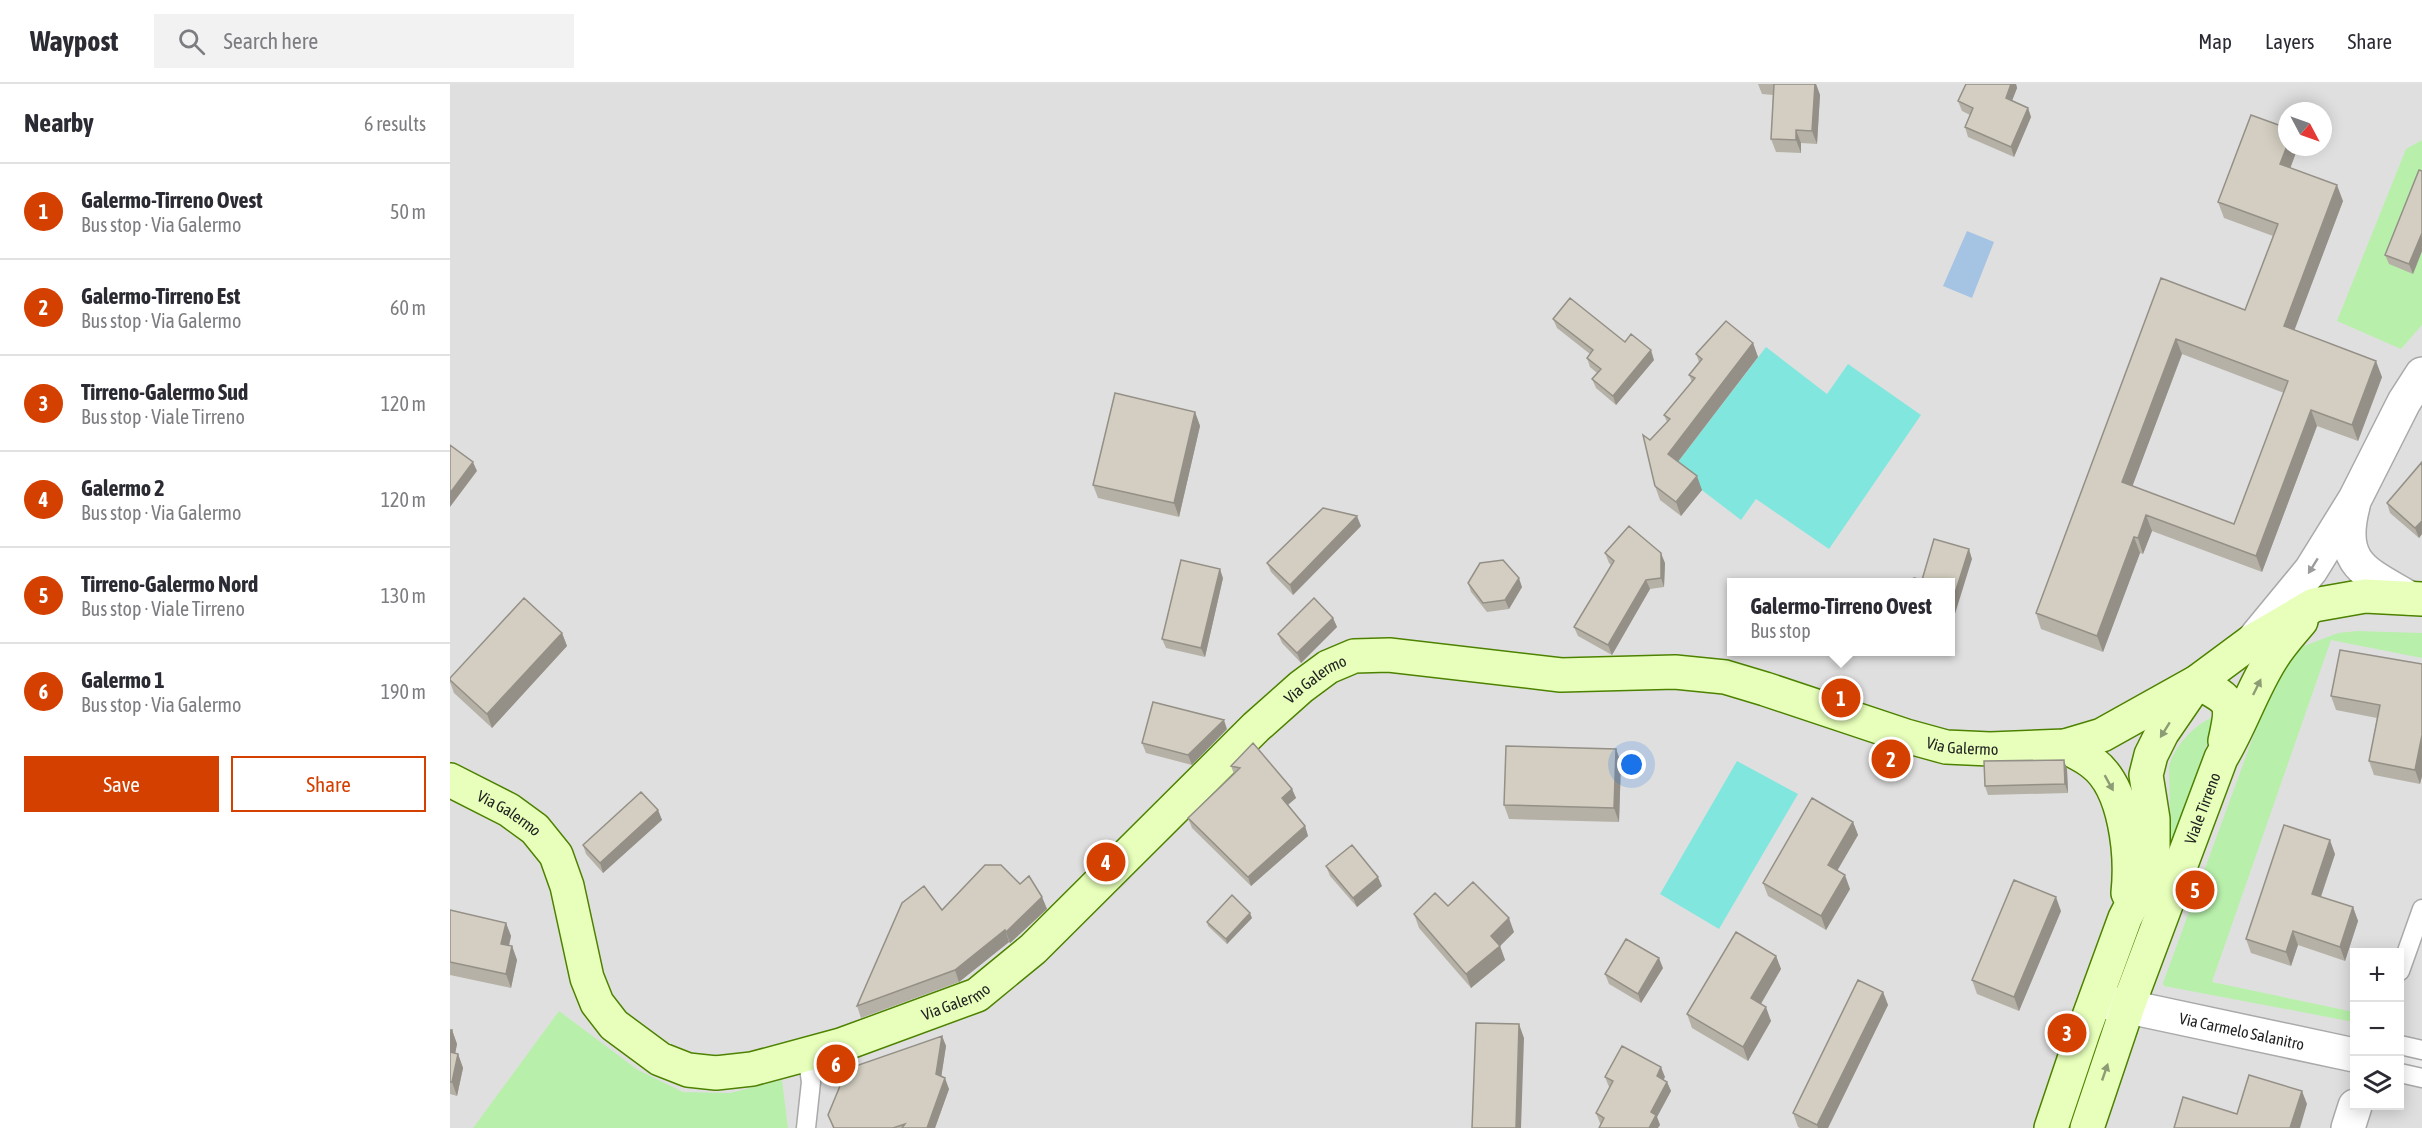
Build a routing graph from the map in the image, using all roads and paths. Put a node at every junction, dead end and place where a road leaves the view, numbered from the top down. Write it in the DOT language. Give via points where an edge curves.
graph roads {
  1 [pos="2422,374"];
  2 [pos="2355,499"];
  3 [pos="2415,598"];
  4 [pos="2314,605"];
  5 [pos="2251,642"];
  6 [pos="2197,682"];
  7 [pos="2065,746"];
  8 [pos="2221,758"];
  9 [pos="450,780"];
  10 [pos="2422,909"];
  11 [pos="2126,918"];
  12 [pos="2404,960"];
  13 [pos="2096,999"];
  14 [pos="2128,1006"];
  15 [pos="2404,1046"];
  16 [pos="2422,1050"];
  17 [pos="807,1054"];
  18 [pos="2350,1054"];
  19 [pos="2404,1074"];
  20 [pos="2422,1078"];
  21 [pos="2354,1110"];
  22 [pos="806,1128"];
  23 [pos="2051,1128"];
  24 [pos="2087,1128"];
  25 [pos="2348,1128"];
  1 -- 2 [label="street"];
  2 -- 3 [label="street" via="2348,541 2357,563 2370,575"];
  2 -- 5 [label="street, one-way" via="2312,570"];
  3 -- 4 [label="main road, Via Galermo" via="2365,596"];
  4 -- 5 [label="main road, Via Galermo"];
  8 -- 4 [label="main road, Viale Tirreno, one-way" via="2272,657"];
  5 -- 6 [label="main road, Via Galermo"];
  6 -- 7 [label="main road, Via Galermo" via="2102,735"];
  6 -- 8 [label="main road" via="2220,695 2231,710"];
  6 -- 11 [label="main road, one-way" via="2151,755 2146,775 2154,819 2152,849 2143,883"];
  7 -- 11 [label="main road, one-way" via="2093,763 2106,776 2117,798 2129,851"];
  7 -- 17 [label="main road, Via Galermo" via="1946,747 1725,677 1675,672 1561,675 1389,655 1354,656 1328,667 1256,727 1033,949 976,995"];
  8 -- 14 [label="main road, Viale Tirreno"];
  9 -- 17 [label="main road, Via Galermo" via="509,810 535,829 556,855 567,886 587,978 597,1003 614,1025 660,1059 688,1070 717,1073 752,1069"];
  10 -- 12 [label="lane"];
  11 -- 13 [label="main road"];
  13 -- 14 [label="street, Via Carmelo Salanitro"];
  13 -- 23 [label="main road"];
  14 -- 18 [label="street, Via Carmelo Salanitro"];
  24 -- 14 [label="main road, Viale Tirreno, one-way"];
  15 -- 16 [label="lane"];
  17 -- 22 [label="lane" via="811,1082"];
  19 -- 20 [label="lane"];
  21 -- 25 [label="street"];
}
